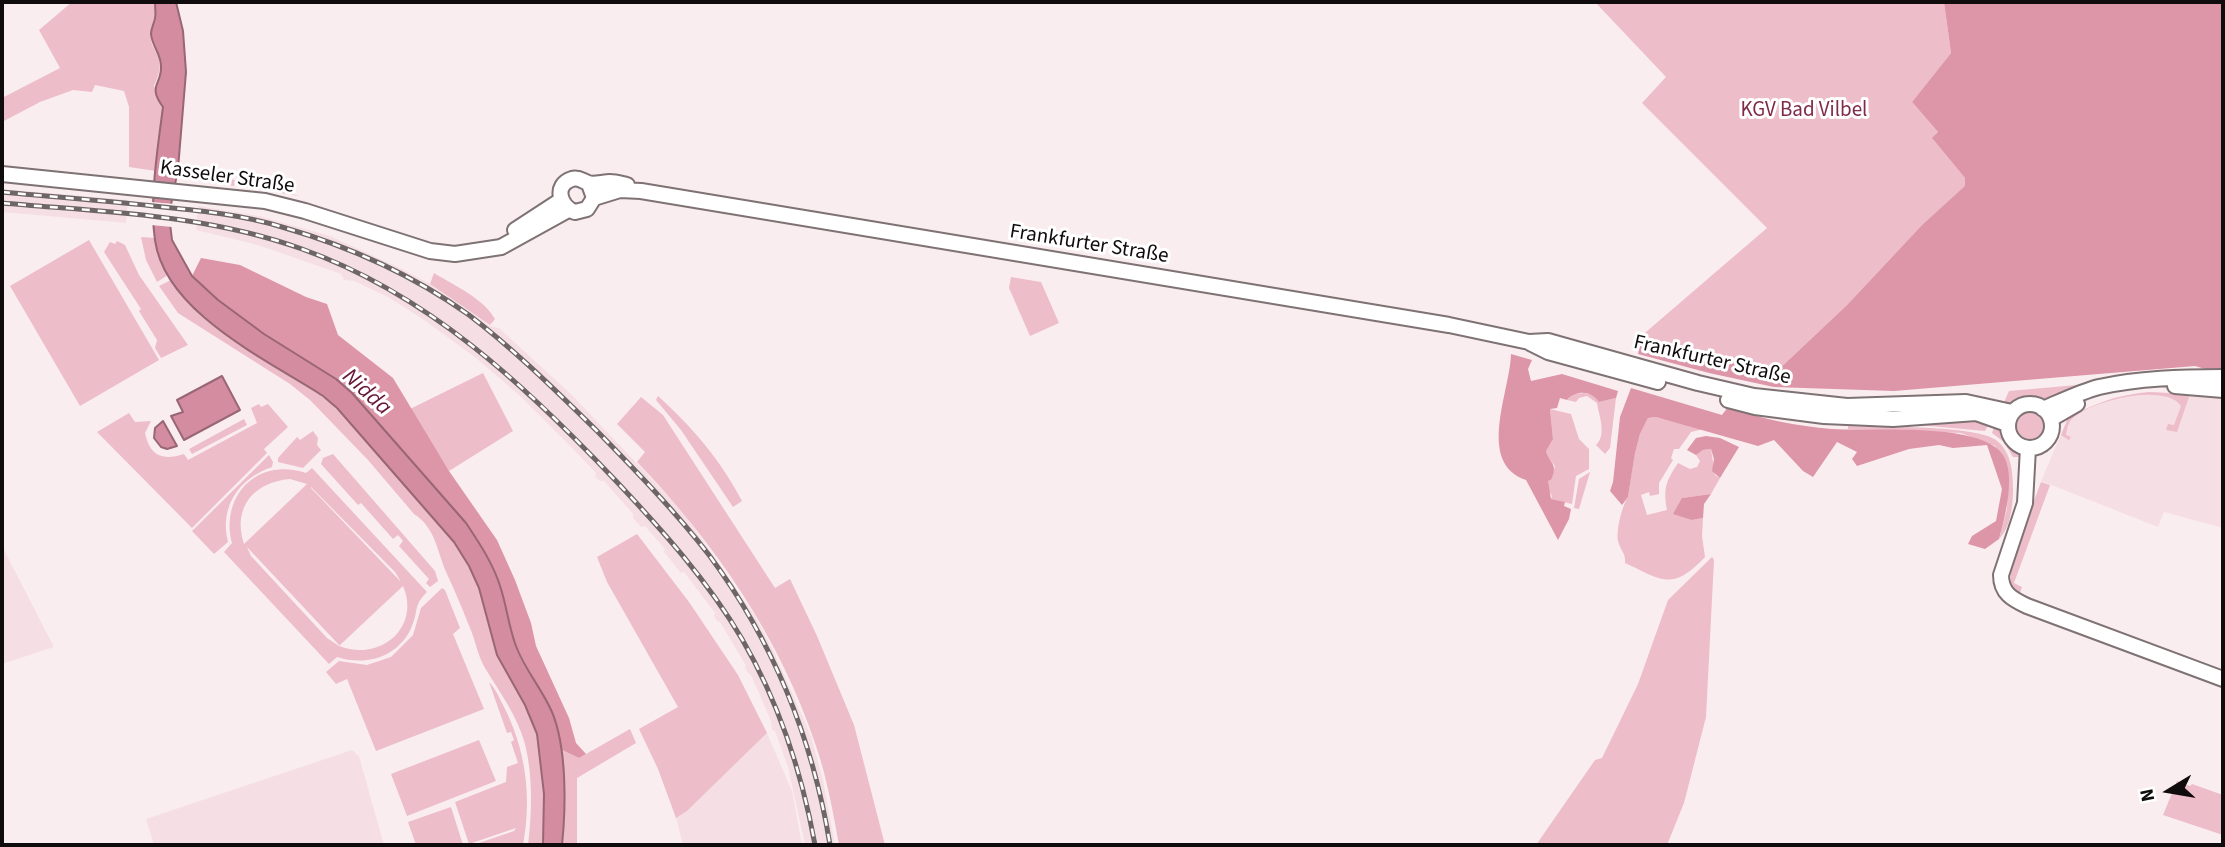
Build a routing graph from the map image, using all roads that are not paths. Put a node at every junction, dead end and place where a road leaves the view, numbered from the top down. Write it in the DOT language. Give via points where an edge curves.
graph roads {
  1 [pos="2,174"];
  2 [pos="591,191"];
  3 [pos="564,205"];
  4 [pos="2223,377"];
  5 [pos="2223,390"];
  6 [pos="2047,414"];
  7 [pos="2010,418"];
  8 [pos="2028,448"];
  9 [pos="2223,679"];
  1 -- 3 [label="main road, Kasseler Straße" via="282,205 430,251 455,254 481,250"];
  2 -- 3 [label="main road, Frankfurter Straße" via="590,206 584,210"];
  2 -- 3 [label="main road, Frankfurter Straße" via="579,178 568,181 561,191"];
  2 -- 7 [label="main road, Frankfurter Straße" via="641,191 1529,342 1548,341 1754,396 1847,406 1966,402"];
  4 -- 6 [label="main road, Frankfurter Straße" via="2105,386 2086,391"];
  5 -- 6 [label="main road, Frankfurter Straße" via="2134,387"];
  6 -- 7 [label="main road, Frankfurter Straße" via="2024,404"];
  6 -- 8 [label="main road" via="2052,428 2048,438"];
  7 -- 8 [label="main road" via="2007,430 2012,440"];
  8 -- 9 [label="main road" via="2025,503 2002,567 2006,593 2027,606"];
}
